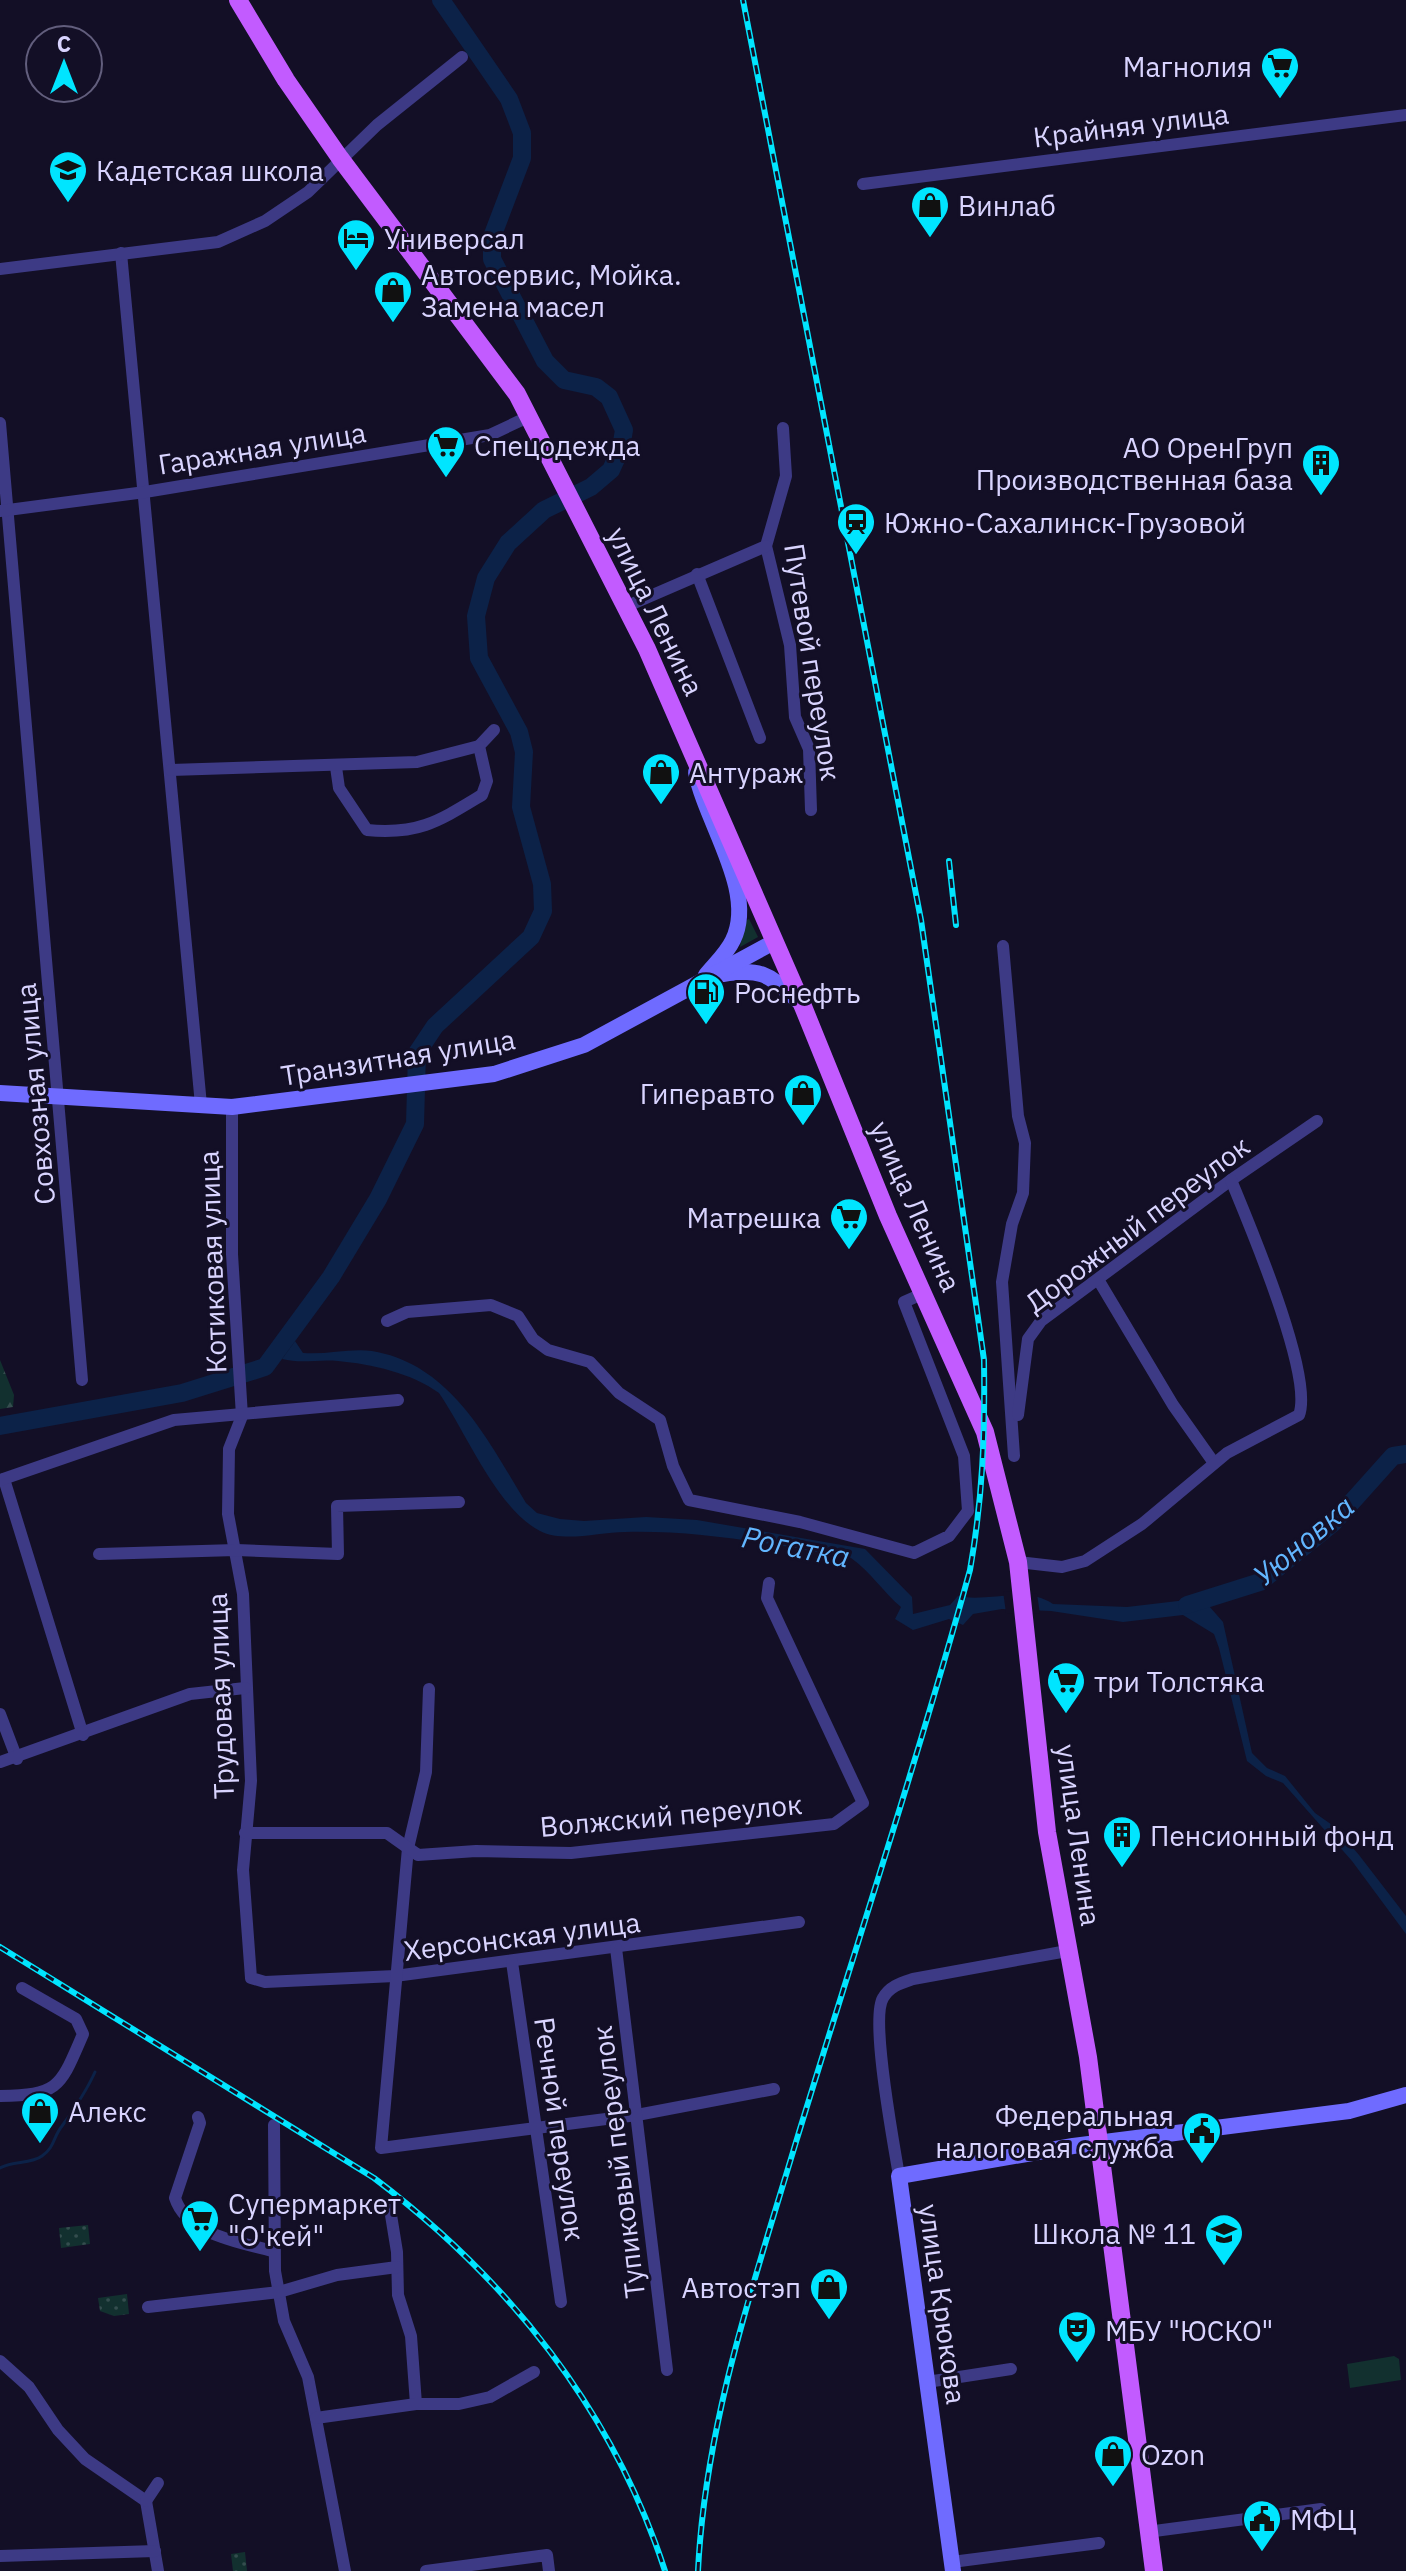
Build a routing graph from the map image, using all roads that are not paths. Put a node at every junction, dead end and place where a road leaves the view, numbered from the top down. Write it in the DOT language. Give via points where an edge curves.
graph roads {
  1 [pos="238,0"];
  2 [pos="462,57"];
  3 [pos="1406,115"];
  4 [pos="340,158"];
  5 [pos="863,184"];
  6 [pos="121,253"];
  7 [pos="0,269"];
  8 [pos="528,417"];
  9 [pos="0,423"];
  10 [pos="783,428"];
  11 [pos="145,492"];
  12 [pos="5,510"];
  13 [pos="766,546"];
  14 [pos="697,574"];
  15 [pos="625,607"];
  16 [pos="494,730"];
  17 [pos="760,738"];
  18 [pos="479,746"];
  19 [pos="693,755"];
  20 [pos="336,767"];
  21 [pos="171,770"];
  22 [pos="811,810"];
  23 [pos="774,942"];
  24 [pos="1003,946"];
  25 [pos="703,980"];
  26 [pos="802,1004"];
  27 [pos="0,1093"];
  28 [pos="59,1099"];
  29 [pos="201,1105"];
  30 [pos="232,1107"];
  31 [pos="1317,1121"];
  32 [pos="1231,1180"];
  33 [pos="1099,1281"];
  34 [pos="922,1294"];
  35 [pos="387,1321"];
  36 [pos="82,1380"];
  37 [pos="398,1400"];
  38 [pos="242,1416"];
  39 [pos="1014,1456"];
  40 [pos="1214,1463"];
  41 [pos="998,1476"];
  42 [pos="2,1480"];
  43 [pos="459,1502"];
  44 [pos="236,1550"];
  45 [pos="99,1554"];
  46 [pos="1018,1569"];
  47 [pos="769,1583"];
  48 [pos="245,1688"];
  49 [pos="429,1689"];
  50 [pos="0,1714"];
  51 [pos="83,1735"];
  52 [pos="17,1759"];
  53 [pos="0,1762"];
  54 [pos="245,1833"];
  55 [pos="408,1848"];
  56 [pos="799,1922"];
  57 [pos="616,1948"];
  58 [pos="1067,1951"];
  59 [pos="512,1962"];
  60 [pos="395,1976"];
  61 [pos="251,1978"];
  62 [pos="22,1988"];
  63 [pos="774,2089"];
  64 [pos="1406,2095"];
  65 [pos="0,2096"];
  66 [pos="637,2115"];
  67 [pos="198,2117"];
  68 [pos="274,2125"];
  69 [pos="534,2129"];
  70 [pos="1097,2143"];
  71 [pos="899,2176"];
  72 [pos="390,2209"];
  73 [pos="272,2251"];
  74 [pos="397,2267"];
  75 [pos="279,2292"];
  76 [pos="561,2302"];
  77 [pos="148,2307"];
  78 [pos="0,2361"];
  79 [pos="1011,2369"];
  80 [pos="667,2370"];
  81 [pos="534,2372"];
  82 [pos="927,2382"];
  83 [pos="416,2404"];
  84 [pos="316,2418"];
  85 [pos="158,2483"];
  86 [pos="146,2501"];
  87 [pos="1321,2509"];
  88 [pos="1147,2532"];
  89 [pos="1099,2543"];
  90 [pos="155,2551"];
  91 [pos="0,2556"];
  92 [pos="952,2566"];
  93 [pos="158,2571"];
  94 [pos="345,2571"];
  95 [pos="426,2571"];
  96 [pos="549,2571"];
  97 [pos="1154,2571"];
  1 -- 4 [label="main road, улица Ленина"];
  2 -- 4 [label="street"];
  3 -- 5 [label="street, Крайняя улица"];
  4 -- 6 [label="street" via="297,199 265,221 218,242"];
  4 -- 8 [label="main road, улица Ленина" via="500,368"];
  6 -- 7 [label="street"];
  6 -- 11 [label="street"];
  8 -- 11 [label="street, Гаражная улица" via="490,435"];
  8 -- 15 [label="main road, улица Ленина"];
  9 -- 12 [label="street, Совхозная улица"];
  10 -- 13 [label="street, Путевой переулок" via="786,476"];
  11 -- 12 [label="street, Гаражная улица"];
  11 -- 21 [label="street"];
  12 -- 28 [label="street, Совхозная улица"];
  13 -- 14 [label="street"];
  13 -- 22 [label="street, Путевой переулок" via="790,645 795,717 809,749"];
  14 -- 15 [label="street"];
  14 -- 17 [label="street"];
  15 -- 19 [label="main road, улица Ленина"];
  16 -- 18 [label="street"];
  18 -- 20 [label="street" via="417,762"];
  18 -- 20 [label="street" via="487,781 482,795 446,817 402,833 367,830 339,788"];
  19 -- 23 [label="main road, улица Ленина"];
  19 -- 25 [label="main road" via="700,795 738,888 734,938"];
  20 -- 21 [label="street"];
  21 -- 29 [label="street"];
  23 -- 25 [label="main road, Транзитная улица"];
  23 -- 26 [label="main road, улица Ленина"];
  24 -- 39 [label="street" via="1025,1143 1023,1193 1002,1282"];
  25 -- 26 [label="main road" via="750,970 766,973"];
  25 -- 30 [label="main road, Транзитная улица" via="584,1045 494,1074"];
  26 -- 34 [label="main road, улица Ленина"];
  27 -- 28 [label="main road, Транзитная улица"];
  28 -- 29 [label="main road, Транзитная улица"];
  28 -- 36 [label="street, Совхозная улица"];
  29 -- 30 [label="main road, Транзитная улица"];
  30 -- 38 [label="street, Котиковая улица" via="232,1254"];
  31 -- 32 [label="street, Дорожный переулок"];
  32 -- 33 [label="street, Дорожный переулок"];
  32 -- 40 [label="street" via="1267,1268 1302,1378 1304,1402 1299,1415"];
  33 -- 39 [label="street, Дорожный переулок" via="1041,1321 1028,1339"];
  33 -- 40 [label="street"];
  34 -- 35 [label="street" via="904,1302 964,1456 968,1511 949,1536 914,1553 800,1522 689,1500 660,1420 619,1393 590,1362 548,1350 518,1316 491,1305 469,1305 407,1312"];
  34 -- 41 [label="main road, улица Ленина" via="969,1390"];
  37 -- 38 [label="street"];
  38 -- 42 [label="street" via="174,1420"];
  38 -- 44 [label="street, Трудовая улица" via="229,1449 228,1514"];
  39 -- 41 [label="street"];
  40 -- 46 [label="street" via="1142,1524 1085,1561"];
  41 -- 46 [label="main road, улица Ленина"];
  42 -- 51 [label="street"];
  43 -- 44 [label="street" via="337,1506 338,1554"];
  44 -- 45 [label="street"];
  44 -- 48 [label="street, Трудовая улица" via="243,1594"];
  46 -- 58 [label="main road, улица Ленина" via="1047,1832"];
  47 -- 55 [label="street, Волжский переулок" via="767,1598 863,1803 834,1824 571,1853 418,1855"];
  48 -- 51 [label="street" via="190,1694"];
  48 -- 54 [label="street, Трудовая улица" via="251,1781"];
  49 -- 55 [label="street" via="426,1772"];
  50 -- 52 [label="street"];
  51 -- 52 [label="street"];
  52 -- 53 [label="street"];
  54 -- 55 [label="street, Волжский переулок" via="387,1833"];
  54 -- 61 [label="street, Трудовая улица"];
  55 -- 60 [label="street"];
  56 -- 57 [label="street, Херсонская улица"];
  57 -- 59 [label="street, Херсонская улица"];
  57 -- 66 [label="street, Тупиковый переулок"];
  58 -- 70 [label="main road, улица Ленина" via="1088,2057"];
  58 -- 71 [label="street, улица Крюкова" via="913,1979 894,1985 883,1998 878,2024"];
  59 -- 60 [label="street, Херсонская улица"];
  59 -- 69 [label="street, Речной переулок"];
  60 -- 61 [label="street, Херсонская улица" via="265,1982"];
  60 -- 69 [label="street" via="381,2148"];
  62 -- 65 [label="street" via="76,2019 83,2034 57,2086 38,2096"];
  63 -- 66 [label="street"];
  64 -- 70 [label="main road" via="1349,2111"];
  66 -- 69 [label="street"];
  66 -- 80 [label="street, Тупиковый переулок"];
  67 -- 73 [label="street" via="175,2198 178,2207 206,2231"];
  68 -- 73 [label="street"];
  69 -- 76 [label="street, Речной переулок"];
  70 -- 71 [label="main road"];
  70 -- 88 [label="main road, улица Ленина"];
  71 -- 82 [label="main road, улица Крюкова"];
  72 -- 74 [label="street"];
  73 -- 75 [label="street"];
  74 -- 75 [label="street" via="337,2275"];
  74 -- 83 [label="street" via="400,2311 411,2336"];
  75 -- 77 [label="street"];
  75 -- 84 [label="street"];
  78 -- 86 [label="street" via="29,2387 85,2459"];
  79 -- 82 [label="street"];
  81 -- 83 [label="street" via="490,2397 459,2404"];
  82 -- 92 [label="main road, улица Крюкова"];
  83 -- 84 [label="street"];
  84 -- 94 [label="street"];
  85 -- 86 [label="street"];
  86 -- 90 [label="street"];
  87 -- 88 [label="street"];
  88 -- 97 [label="main road, улица Ленина"];
  89 -- 92 [label="street"];
  90 -- 91 [label="street"];
  90 -- 93 [label="street"];
  95 -- 96 [label="street" via="547,2555"];
}
